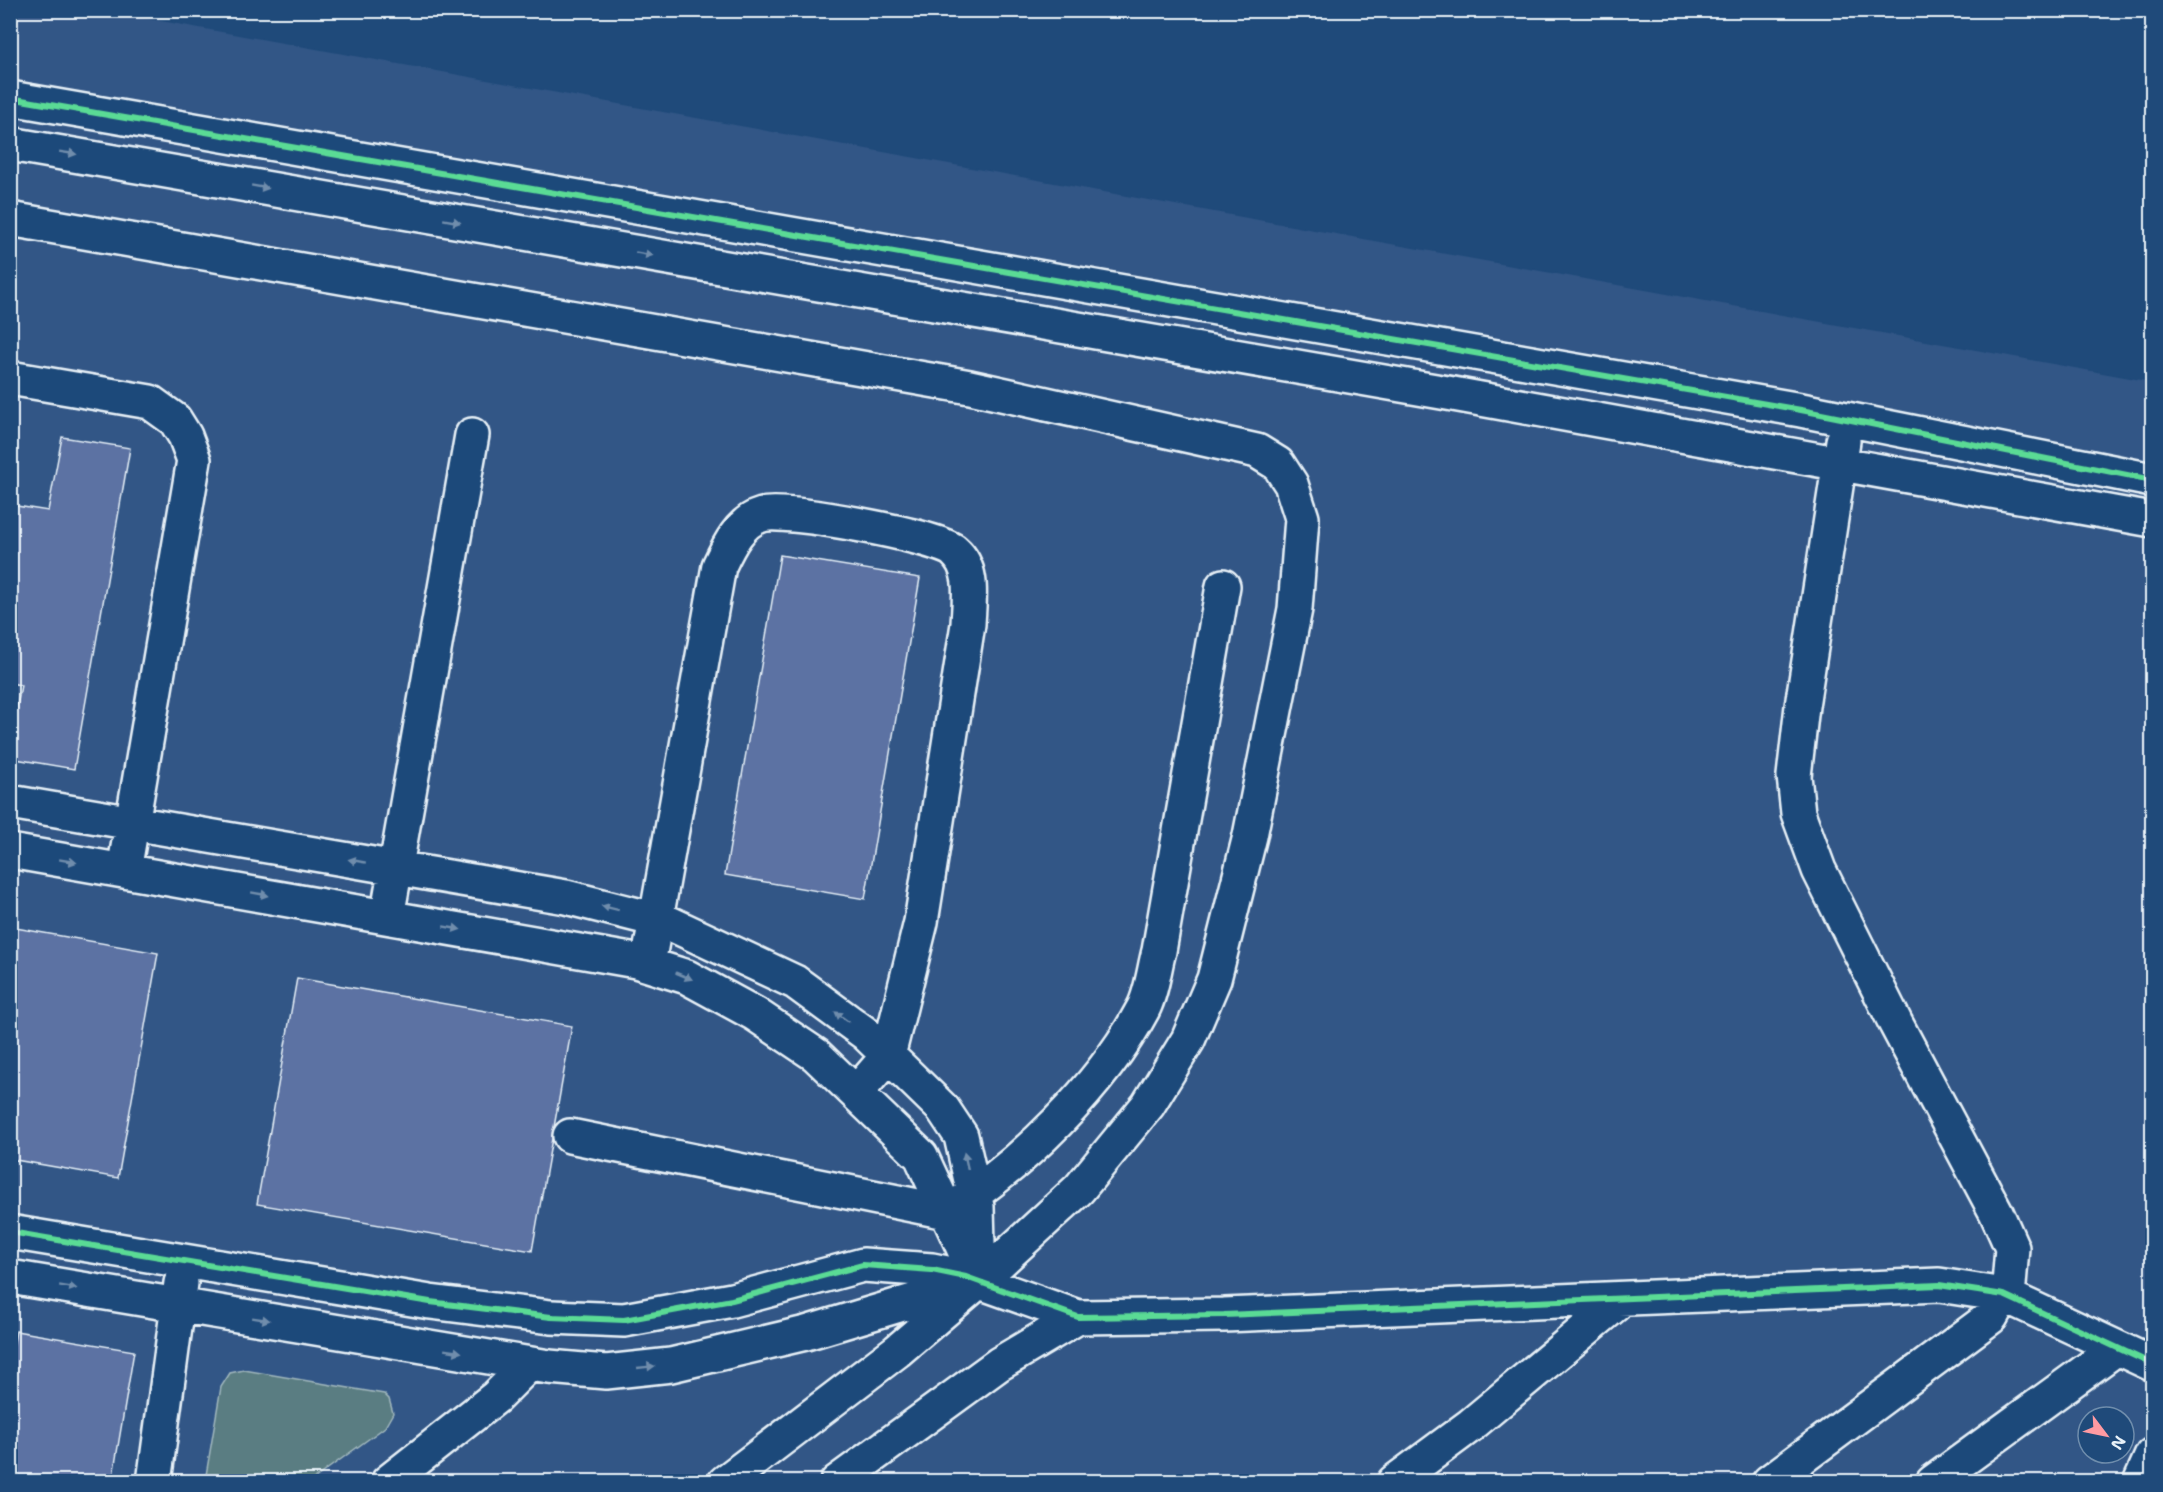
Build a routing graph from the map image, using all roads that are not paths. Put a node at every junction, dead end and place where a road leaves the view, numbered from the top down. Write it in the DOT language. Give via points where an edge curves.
graph roads {
  1 [pos="10,98"];
  2 [pos="10,144"];
  3 [pos="10,219"];
  4 [pos="10,378"];
  5 [pos="1845,419"];
  6 [pos="472,435"];
  7 [pos="1841,464"];
  8 [pos="2152,480"];
  9 [pos="2152,520"];
  10 [pos="1223,586"];
  11 [pos="10,802"];
  12 [pos="132,823"];
  13 [pos="10,851"];
  14 [pos="396,868"];
  15 [pos="124,871"];
  16 [pos="387,917"];
  17 [pos="658,920"];
  18 [pos="648,964"];
  19 [pos="888,1056"];
  20 [pos="856,1094"];
  21 [pos="570,1136"];
  22 [pos="974,1195"];
  23 [pos="947,1212"];
  24 [pos="10,1232"];
  25 [pos="184,1260"];
  26 [pos="10,1277"];
  27 [pos="979,1281"];
  28 [pos="2004,1295"];
  29 [pos="1622,1299"];
  30 [pos="179,1305"];
  31 [pos="1078,1317"];
  32 [pos="2117,1348"];
  33 [pos="529,1364"];
  34 [pos="2152,1364"];
  35 [pos="2152,1455"];
  36 [pos="154,1482"];
  37 [pos="388,1482"];
  38 [pos="725,1482"];
  39 [pos="837,1482"];
  40 [pos="1394,1482"];
  41 [pos="1769,1482"];
  42 [pos="1933,1482"];
  43 [pos="2139,1482"];
  1 -- 5 [label="street"];
  2 -- 7 [label="street, one-way"];
  3 -- 27 [label="street" via="970,387 1257,452 1278,464 1291,484 1302,518 1295,609 1250,836 1214,979 1188,1041 1148,1105 1079,1189"];
  4 -- 12 [label="street" via="150,402 175,420 194,460"];
  5 -- 7 [label="street"];
  5 -- 8 [label="street"];
  6 -- 14 [label="street"];
  7 -- 9 [label="street"];
  7 -- 28 [label="street" via="1802,706 1794,776 1798,813 1824,880 2012,1248 2009,1285"];
  10 -- 22 [label="street" via="1159,951 1144,1006 1121,1044 1062,1119"];
  11 -- 12 [label="street"];
  14 -- 12 [label="street, one-way"];
  12 -- 15 [label="street"];
  13 -- 15 [label="street, one-way"];
  14 -- 16 [label="street"];
  17 -- 14 [label="street, one-way" via="566,897"];
  15 -- 16 [label="street, one-way"];
  16 -- 18 [label="street, one-way"];
  17 -- 18 [label="street"];
  19 -- 17 [label="street, one-way" via="866,1034 795,982"];
  17 -- 19 [label="street" via="719,566 736,533 762,514 806,516 929,539 954,551 970,577 968,624 921,922"];
  18 -- 20 [label="street, one-way" via="687,977 755,1014 816,1055"];
  19 -- 20 [label="street"];
  22 -- 19 [label="street, one-way" via="961,1136 943,1109"];
  20 -- 23 [label="street" via="921,1156"];
  21 -- 23 [label="street"];
  22 -- 23 [label="street"];
  22 -- 27 [label="street"];
  23 -- 27 [label="street"];
  24 -- 25 [label="street"];
  25 -- 27 [label="street" via="430,1302 551,1317 624,1320 732,1300 863,1265 932,1270"];
  25 -- 30 [label="street"];
  26 -- 30 [label="street, one-way"];
  27 -- 31 [label="street"];
  33 -- 27 [label="street, one-way" via="606,1372 671,1365 806,1333"];
  27 -- 38 [label="street" via="897,1351"];
  28 -- 29 [label="street" via="1939,1285"];
  28 -- 32 [label="street"];
  28 -- 41 [label="street" via="1991,1317"];
  29 -- 31 [label="street"];
  29 -- 40 [label="street" via="1471,1425"];
  30 -- 33 [label="street, one-way"];
  30 -- 36 [label="street"];
  31 -- 39 [label="street" via="999,1364"];
  32 -- 34 [label="street"];
  32 -- 42 [label="street"];
  33 -- 37 [label="street" via="496,1396"];
  35 -- 43 [label="street"];
}
